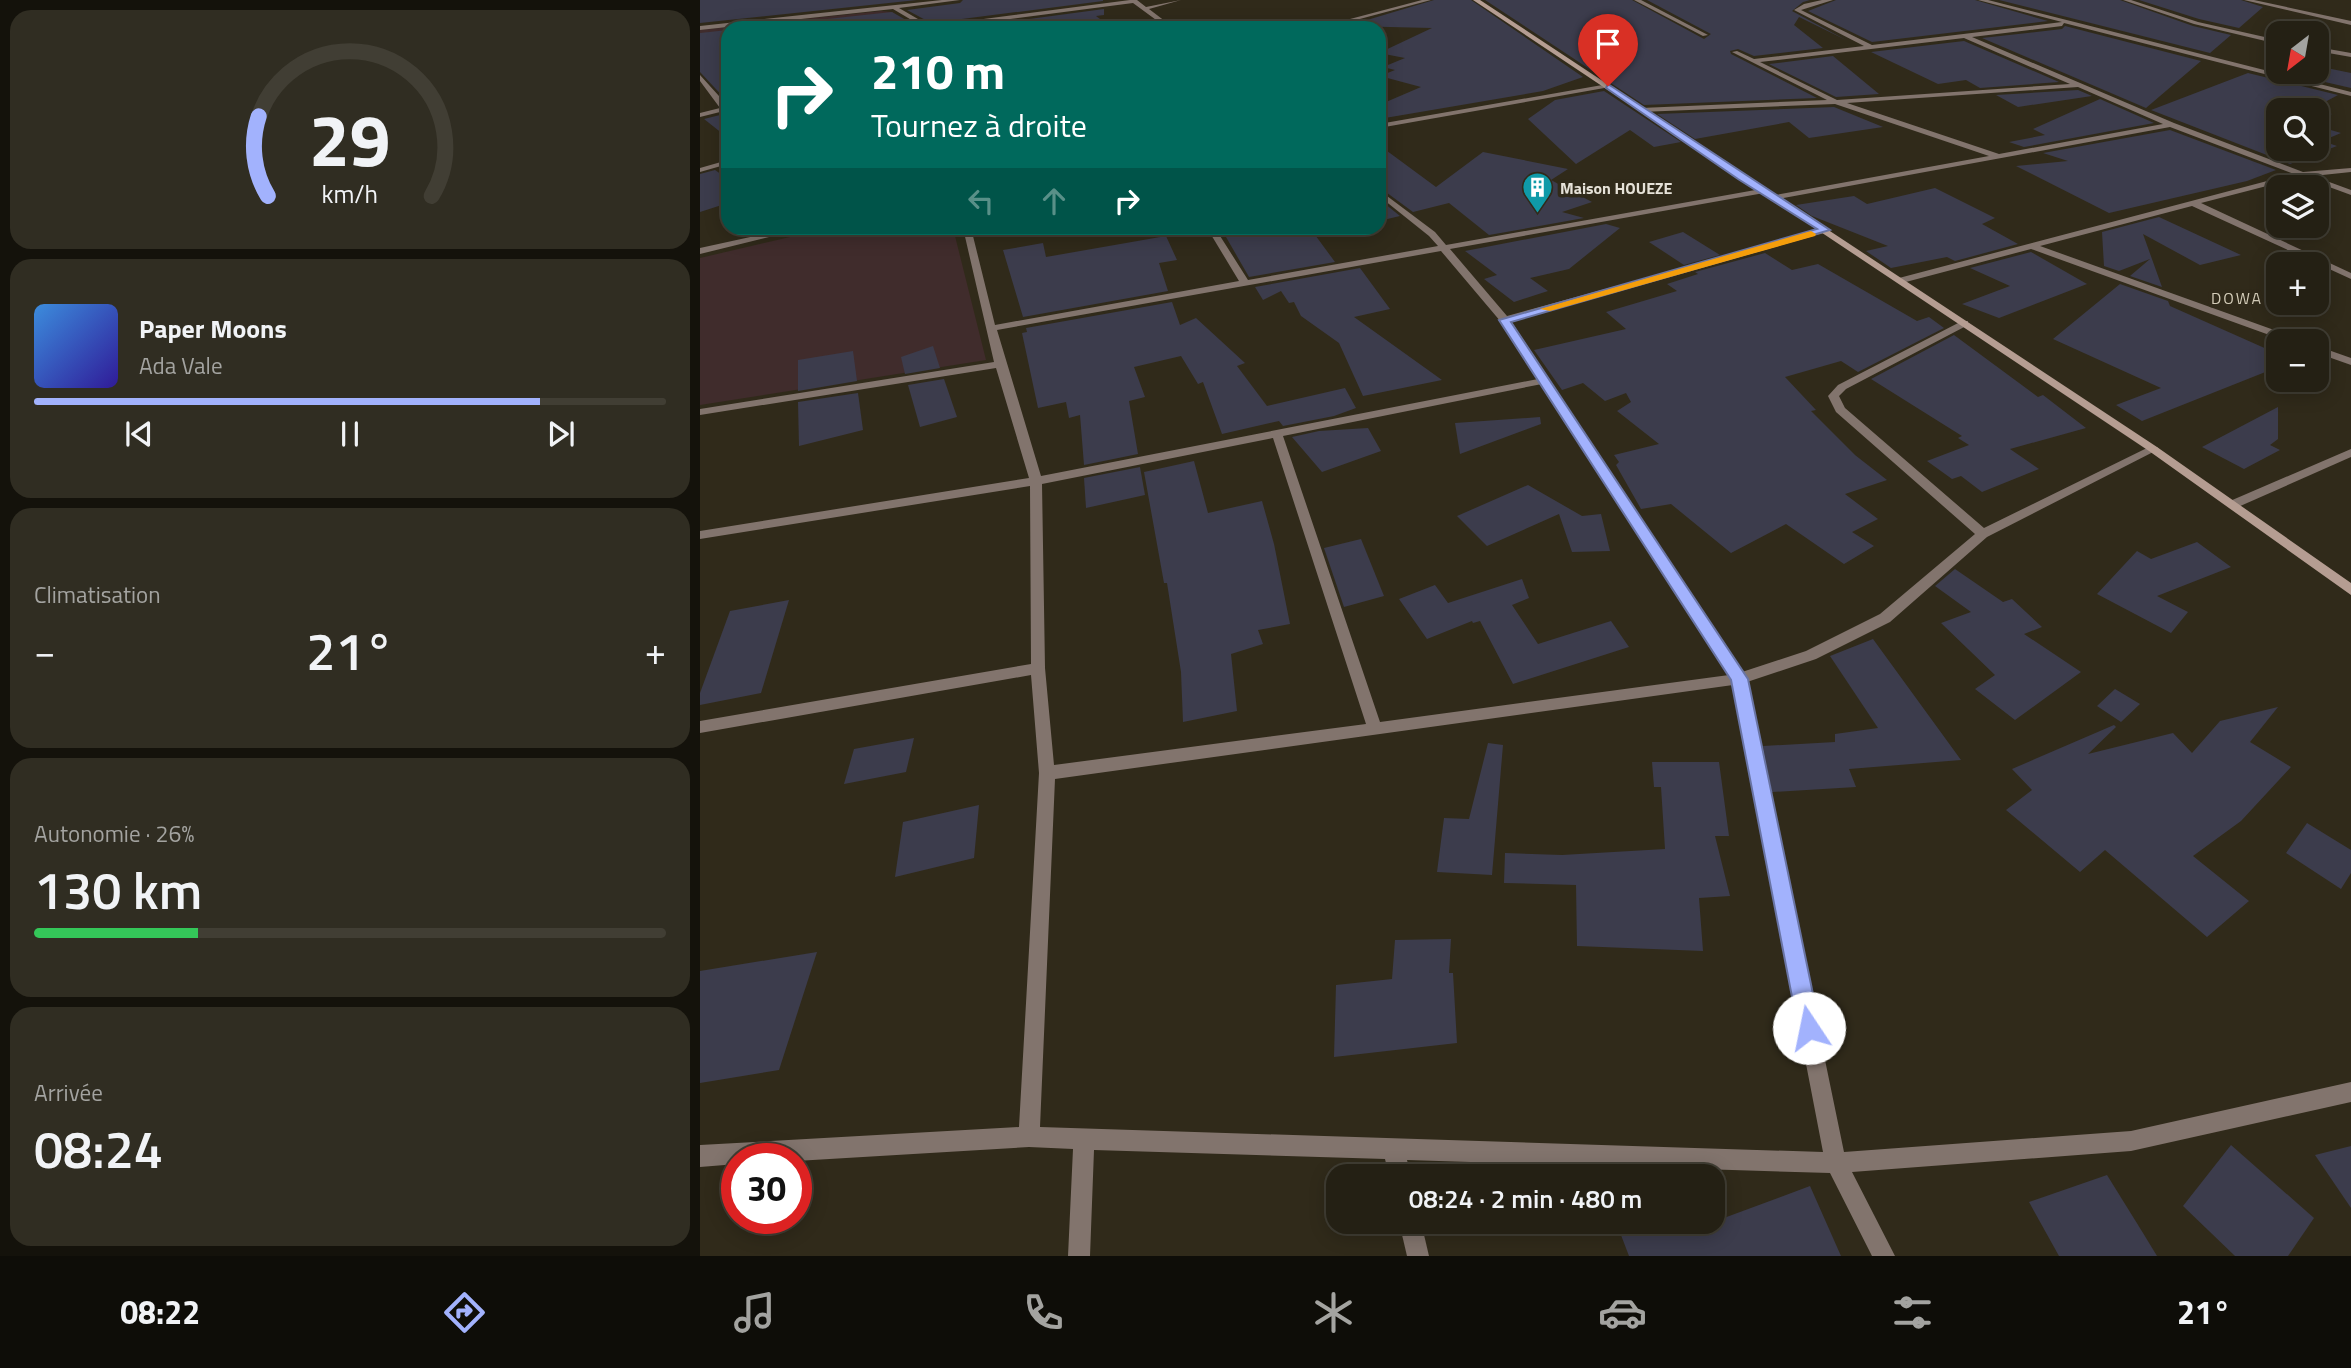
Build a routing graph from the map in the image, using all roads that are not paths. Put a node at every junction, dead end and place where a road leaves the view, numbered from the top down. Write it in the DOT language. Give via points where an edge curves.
graph roads {
  1 [pos="957,0"];
  2 [pos="1178,0"];
  3 [pos="1428,0"];
  4 [pos="1476,0"];
  5 [pos="1637,0"];
  6 [pos="1830,0"];
  7 [pos="1981,0"];
  8 [pos="2126,0"];
  9 [pos="2247,0"];
  10 [pos="1134,1"];
  11 [pos="893,7"];
  12 [pos="1147,8"];
  13 [pos="758,21"];
  14 [pos="916,21"];
  15 [pos="981,21"];
  16 [pos="1163,21"];
  17 [pos="1347,21"];
  18 [pos="2070,23"];
  19 [pos="2351,23"];
  20 [pos="721,25"];
  21 [pos="700,27"];
  22 [pos="1705,35"];
  23 [pos="1963,35"];
  24 [pos="2266,39"];
  25 [pos="1872,47"];
  26 [pos="2329,51"];
  27 [pos="1735,52"];
  28 [pos="2351,55"];
  29 [pos="1754,61"];
  30 [pos="700,77"];
  31 [pos="2081,85"];
  32 [pos="1608,86"];
  33 [pos="2351,94"];
  34 [pos="721,102"];
  35 [pos="1836,102"];
  36 [pos="721,110"];
  37 [pos="1641,110"];
  38 [pos="700,115"];
  39 [pos="1386,125"];
  40 [pos="2171,125"];
  41 [pos="1998,157"];
  42 [pos="721,164"];
  43 [pos="700,170"];
  44 [pos="2351,170"];
  45 [pos="2298,175"];
  46 [pos="2266,184"];
  47 [pos="2329,186"];
  48 [pos="1761,191"];
  49 [pos="2351,193"];
  50 [pos="1386,197"];
  51 [pos="1773,198"];
  52 [pos="2193,203"];
  53 [pos="1825,230"];
  54 [pos="770,235"];
  55 [pos="969,235"];
  56 [pos="1215,235"];
  57 [pos="2032,246"];
  58 [pos="1445,247"];
  59 [pos="700,251"];
  60 [pos="2351,276"];
  61 [pos="1902,280"];
  62 [pos="1245,283"];
  63 [pos="1505,320"];
  64 [pos="1965,323"];
  65 [pos="993,328"];
  66 [pos="2266,331"];
  67 [pos="2329,354"];
  68 [pos="2351,362"];
  69 [pos="1000,364"];
  70 [pos="1543,381"];
  71 [pos="700,412"];
  72 [pos="1277,434"];
  73 [pos="2153,449"];
  74 [pos="2351,453"];
  75 [pos="1036,481"];
  76 [pos="2234,504"];
  77 [pos="1983,534"];
  78 [pos="700,535"];
  79 [pos="2351,590"];
  80 [pos="1038,668"];
  81 [pos="1739,679"];
  82 [pos="700,727"];
  83 [pos="1375,730"];
  84 [pos="1047,773"];
  85 [pos="2351,1092"];
  86 [pos="1029,1137"];
  87 [pos="1084,1140"];
  88 [pos="1394,1150"];
  89 [pos="700,1156"];
  90 [pos="1836,1163"];
  91 [pos="1397,1164"];
  92 [pos="1413,1234"];
  93 [pos="1079,1256"];
  94 [pos="1418,1256"];
  95 [pos="1884,1256"];
  1 -- 11 [label="street"];
  2 -- 12 [label="street"];
  3 -- 17 [label="street"];
  4 -- 32 [label="main road"];
  5 -- 22 [label="street"];
  6 -- 25 [label="street" via="1797,10"];
  7 -- 18 [label="street"];
  8 -- 24 [label="street"];
  9 -- 19 [label="street"];
  10 -- 12 [label="street"];
  10 -- 15 [label="street"];
  11 -- 13 [label="street"];
  11 -- 14 [label="street"];
  12 -- 16 [label="street"];
  18 -- 23 [label="street"];
  18 -- 33 [label="street"];
  20 -- 21 [label="street"];
  23 -- 25 [label="street"];
  23 -- 31 [label="street"];
  25 -- 29 [label="street"];
  26 -- 28 [label="street"];
  27 -- 29 [label="street"];
  29 -- 35 [label="street"];
  30 -- 34 [label="street"];
  31 -- 35 [label="street"];
  31 -- 40 [label="street"];
  32 -- 37 [label="main road"];
  32 -- 39 [label="street"];
  35 -- 37 [label="street"];
  35 -- 41 [label="street"];
  36 -- 38 [label="street"];
  37 -- 48 [label="main road"];
  40 -- 41 [label="street"];
  40 -- 45 [label="street"];
  41 -- 51 [label="street"];
  42 -- 43 [label="street"];
  44 -- 45 [label="street"];
  46 -- 52 [label="street"];
  47 -- 49 [label="street"];
  48 -- 51 [label="main road"];
  48 -- 58 [label="street"];
  50 -- 58 [label="street"];
  51 -- 53 [label="main road"];
  52 -- 57 [label="street"];
  52 -- 60 [label="street"];
  53 -- 61 [label="main road"];
  53 -- 63 [label="street"];
  54 -- 59 [label="street"];
  55 -- 65 [label="street"];
  56 -- 62 [label="street"];
  57 -- 61 [label="street"];
  57 -- 66 [label="street"];
  58 -- 62 [label="street"];
  58 -- 63 [label="street"];
  61 -- 64 [label="main road"];
  62 -- 65 [label="street"];
  63 -- 70 [label="street"];
  64 -- 73 [label="main road"];
  64 -- 77 [label="street" via="1842,387 1833,396 1840,410"];
  65 -- 69 [label="street"];
  67 -- 68 [label="street"];
  69 -- 71 [label="street"];
  69 -- 75 [label="street"];
  70 -- 72 [label="street"];
  70 -- 81 [label="street"];
  72 -- 75 [label="street"];
  72 -- 83 [label="street"];
  73 -- 76 [label="main road"];
  73 -- 77 [label="street"];
  74 -- 76 [label="street"];
  75 -- 78 [label="street"];
  75 -- 80 [label="street"];
  76 -- 79 [label="main road"];
  77 -- 81 [label="street" via="1885,618 1811,655"];
  80 -- 82 [label="street"];
  80 -- 84 [label="street"];
  81 -- 83 [label="street"];
  81 -- 90 [label="street"];
  83 -- 84 [label="street"];
  84 -- 86 [label="street"];
  85 -- 90 [label="street" via="2131,1140"];
  86 -- 87 [label="street"];
  86 -- 89 [label="street"];
  87 -- 88 [label="street"];
  87 -- 93 [label="street"];
  88 -- 90 [label="street"];
  88 -- 91 [label="street"];
  90 -- 95 [label="street"];
  92 -- 94 [label="street"];
}
